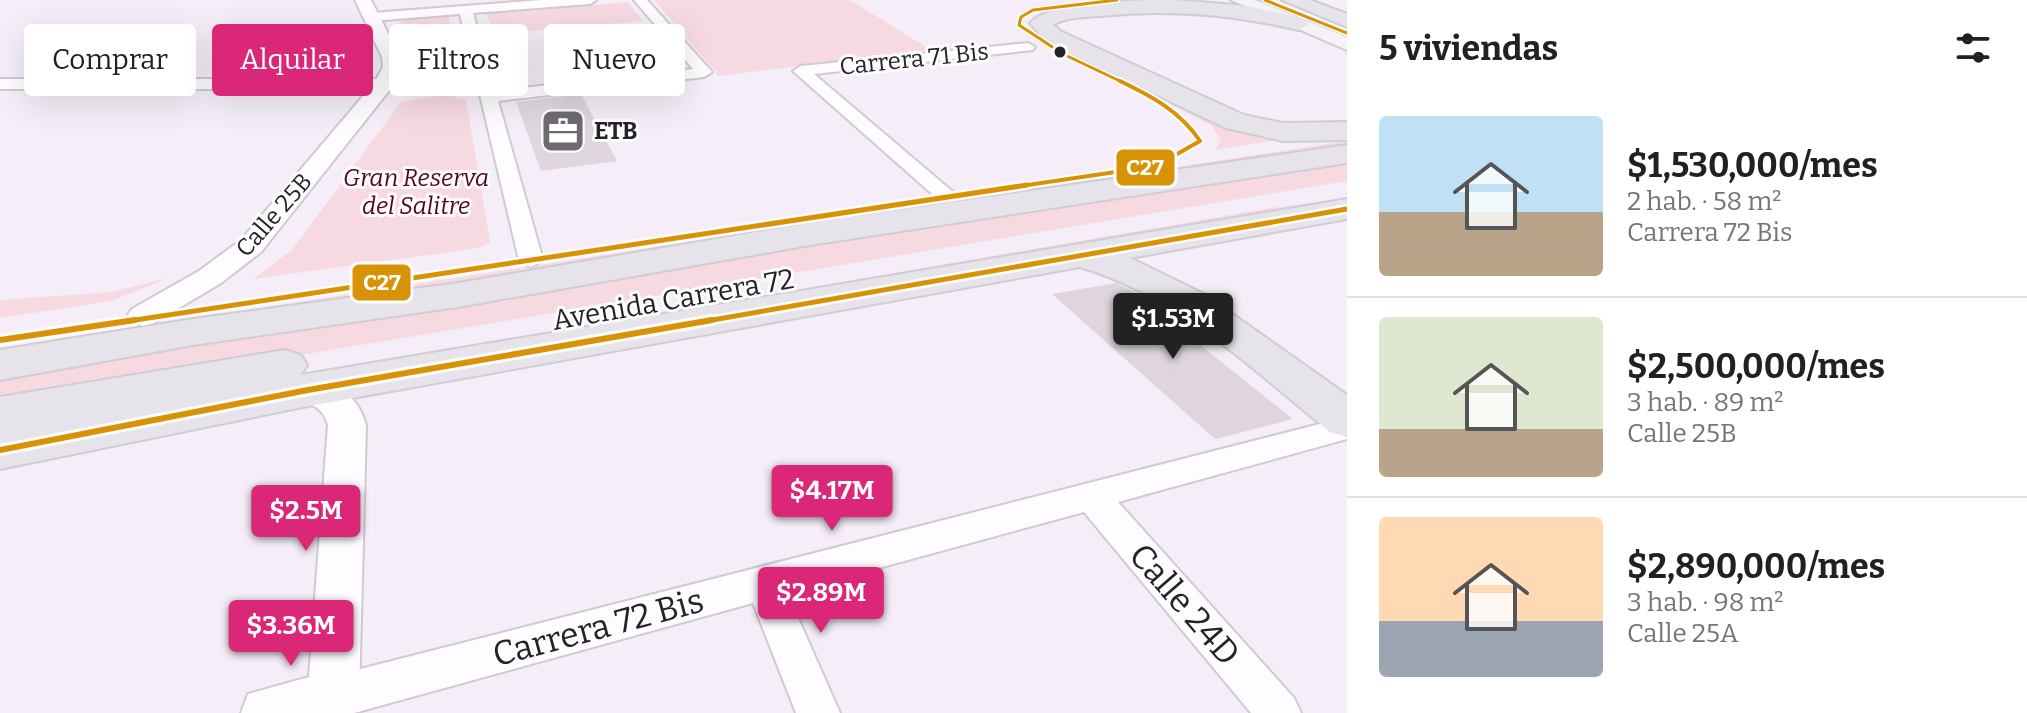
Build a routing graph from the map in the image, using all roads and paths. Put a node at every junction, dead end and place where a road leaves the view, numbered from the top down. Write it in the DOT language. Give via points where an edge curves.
graph roads {
  1 [pos="590,0"];
  2 [pos="640,0"];
  3 [pos="1117,0"];
  4 [pos="1240,0"];
  5 [pos="1266,0"];
  6 [pos="368,9"];
  7 [pos="466,10"];
  8 [pos="1295,12"];
  9 [pos="470,24"];
  10 [pos="1345,35"];
  11 [pos="1028,47"];
  12 [pos="0,84"];
  13 [pos="384,84"];
  14 [pos="389,84"];
  15 [pos="528,84"];
  16 [pos="1151,90"];
  17 [pos="488,96"];
  18 [pos="1347,133"];
  19 [pos="1347,154"];
  20 [pos="1156,166"];
  21 [pos="1347,189"];
  22 [pos="946,196"];
  23 [pos="1347,209"];
  24 [pos="747,225"];
  25 [pos="1218,232"];
  26 [pos="810,234"];
  27 [pos="1078,256"];
  28 [pos="531,260"];
  29 [pos="143,316"];
  30 [pos="0,340"];
  31 [pos="0,365"];
  32 [pos="308,390"];
  33 [pos="0,414"];
  34 [pos="1345,422"];
  35 [pos="0,450"];
  36 [pos="1091,496"];
  37 [pos="764,583"];
  38 [pos="332,705"];
  39 [pos="267,713"];
  40 [pos="818,713"];
  41 [pos="1279,713"];
  1 -- 7 [label="street"];
  2 -- 15 [label="street" via="704,72"];
  3 -- 16 [label="highway" via="1033,10 1019,25 1044,45"];
  4 -- 8 [label="main road"];
  5 -- 10 [label="main road"];
  6 -- 7 [label="street"];
  6 -- 13 [label="street" via="393,62"];
  7 -- 9 [label="street"];
  8 -- 10 [label="highway"];
  8 -- 16 [label="highway" via="1169,3 1063,13 1041,23 1054,37"];
  11 -- 22 [label="street, Carrera 71 Bis" via="801,71"];
  12 -- 13 [label="street"];
  13 -- 14 [label="street"];
  13 -- 29 [label="street, Calle 25B" via="251,246"];
  16 -- 18 [label="highway" via="1258,128"];
  16 -- 20 [label="highway" via="1201,137 1193,148"];
  17 -- 28 [label="street"];
  18 -- 20 [label="highway"];
  19 -- 26 [label="highway, Avenida Carrera 72"];
  20 -- 22 [label="highway"];
  21 -- 33 [label="highway, Avenida Carrera 72"];
  22 -- 24 [label="highway"];
  23 -- 25 [label="highway, Avenida Carrera 72"];
  24 -- 26 [label="highway"];
  24 -- 28 [label="highway"];
  25 -- 27 [label="highway, Avenida Carrera 72"];
  25 -- 34 [label="highway" via="1195,255 1198,273 1215,296"];
  26 -- 31 [label="highway, Avenida Carrera 72" via="458,295"];
  27 -- 32 [label="highway, Avenida Carrera 72"];
  27 -- 34 [label="highway" via="1126,267 1170,289"];
  28 -- 29 [label="highway"];
  29 -- 30 [label="highway"];
  32 -- 35 [label="highway, Avenida Carrera 72"];
  32 -- 38 [label="street" via="343,409 347,425"];
  34 -- 36 [label="street, Carrera 72 Bis"];
  36 -- 37 [label="street, Carrera 72 Bis"];
  36 -- 41 [label="street, Calle 24D"];
  37 -- 38 [label="street, Carrera 72 Bis"];
  37 -- 40 [label="street"];
  38 -- 39 [label="street, Carrera 72 Bis"];
}
